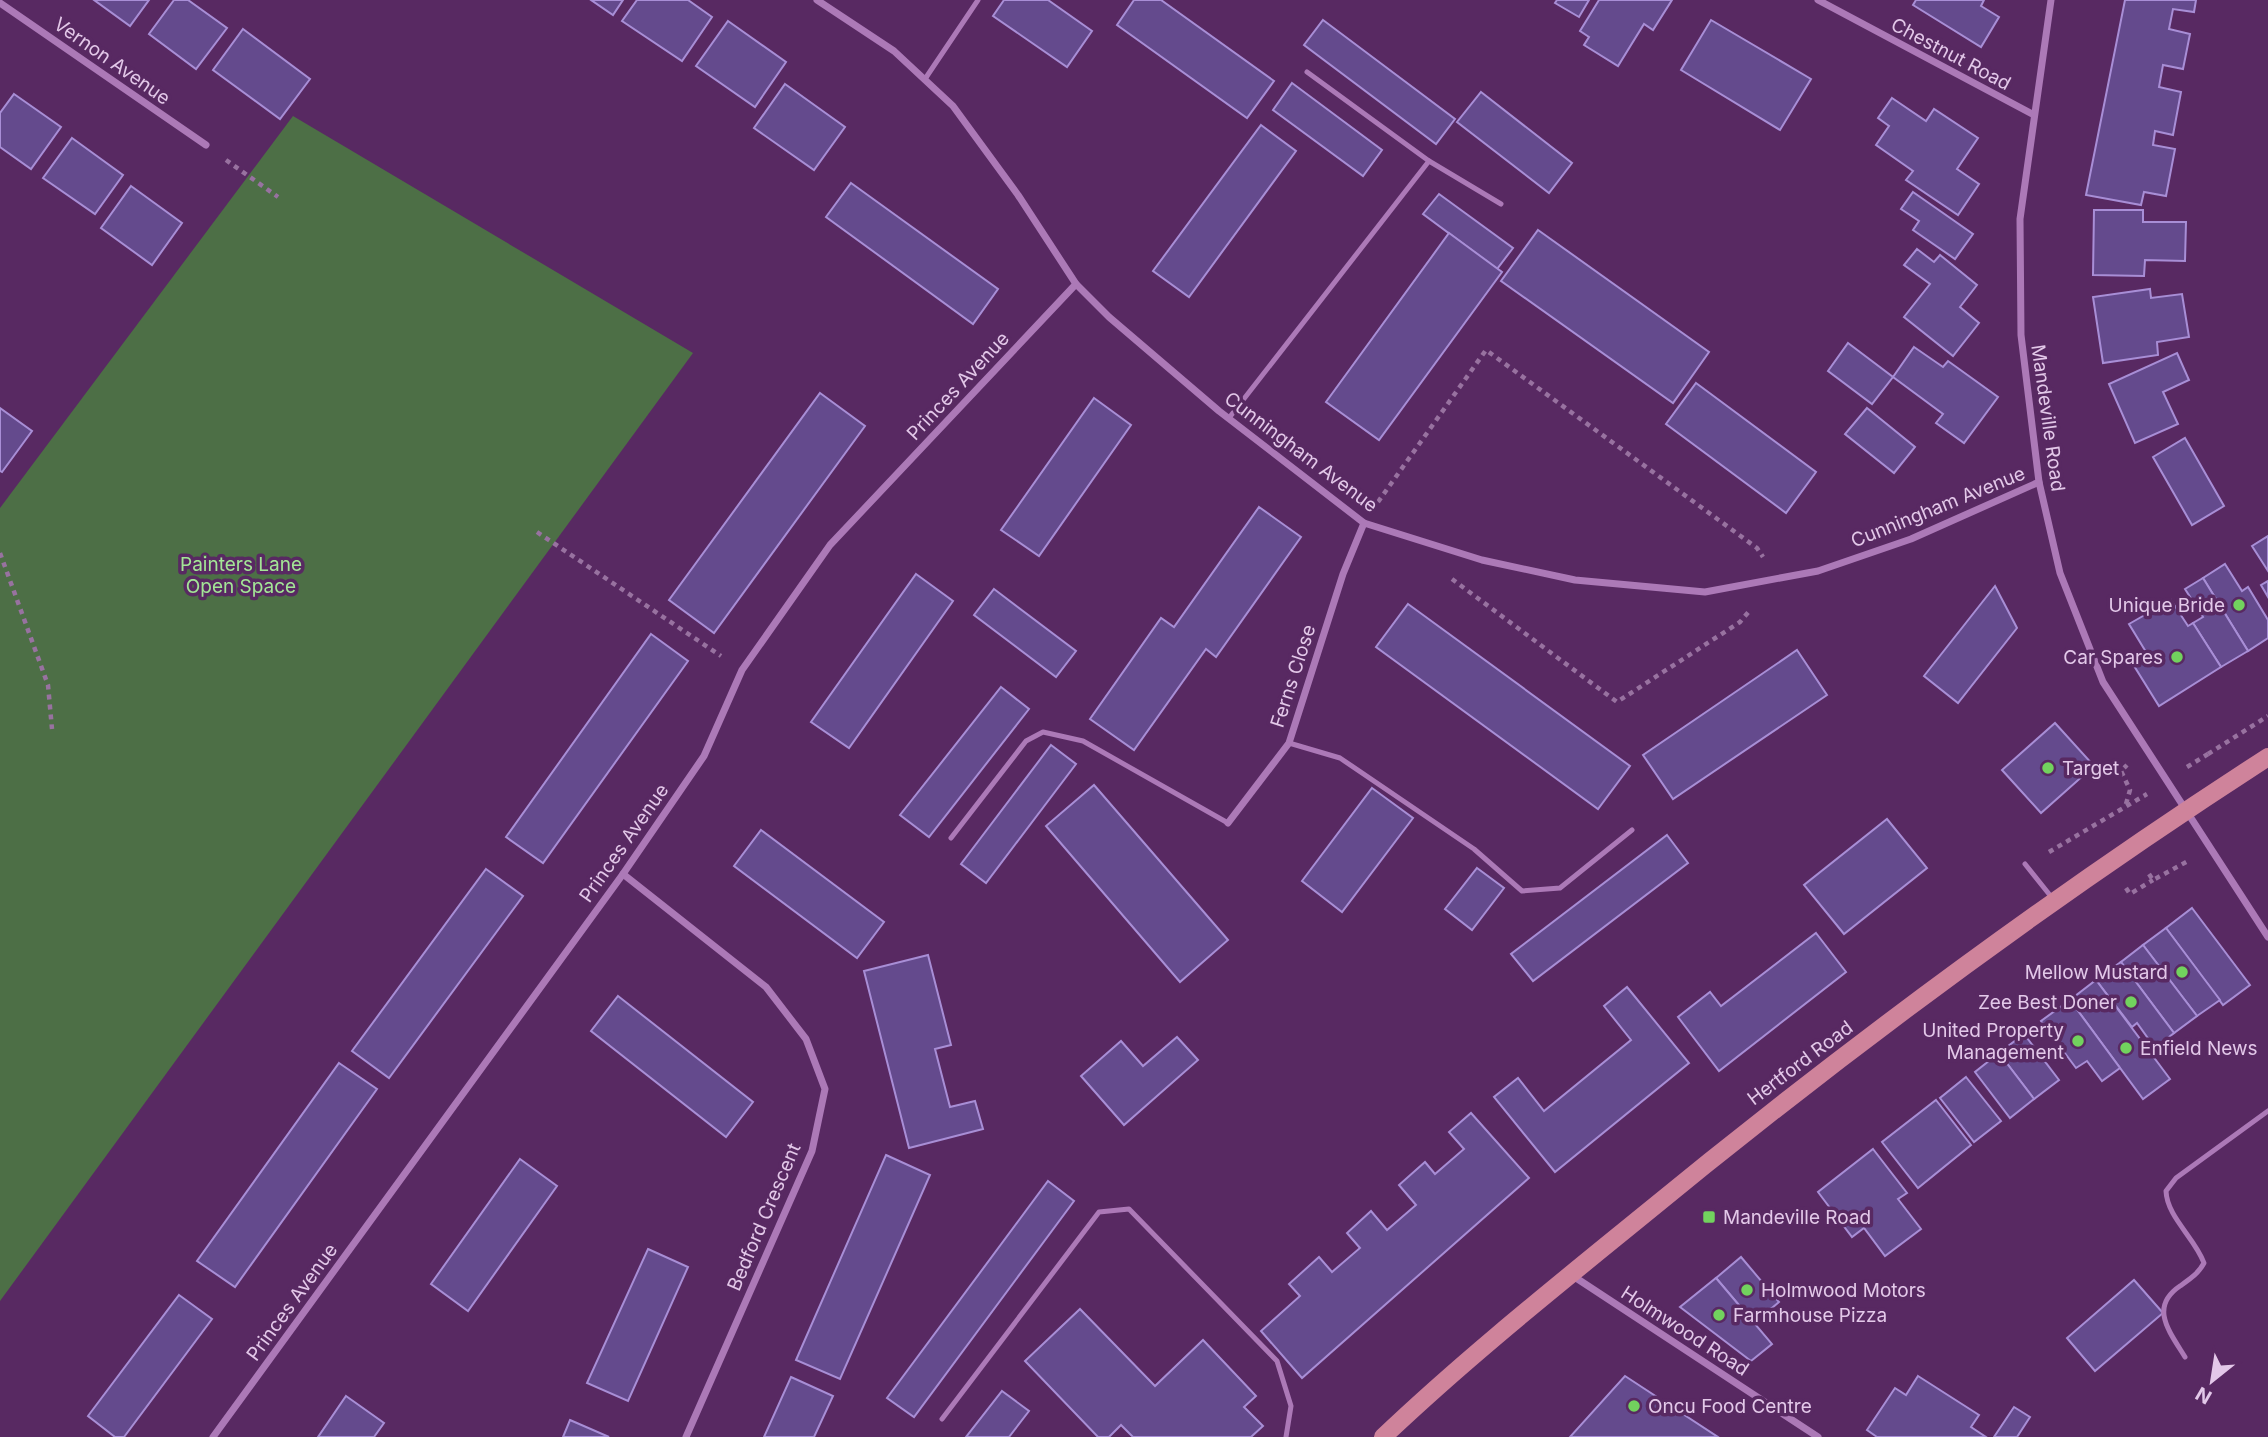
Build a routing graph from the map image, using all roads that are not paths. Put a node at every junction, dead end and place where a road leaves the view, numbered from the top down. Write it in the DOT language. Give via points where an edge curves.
graph roads {
  1 [pos="817,0"];
  2 [pos="978,0"];
  3 [pos="1818,0"];
  4 [pos="2051,0"];
  5 [pos="0,2"];
  6 [pos="1307,72"];
  7 [pos="925,79"];
  8 [pos="2034,115"];
  9 [pos="206,145"];
  10 [pos="1429,161"];
  11 [pos="1502,204"];
  12 [pos="1076,284"];
  13 [pos="1229,418"];
  14 [pos="2039,482"];
  15 [pos="1364,523"];
  16 [pos="1289,743"];
  17 [pos="2268,757"];
  18 [pos="2185,809"];
  19 [pos="1228,823"];
  20 [pos="1632,830"];
  21 [pos="951,838"];
  22 [pos="2025,864"];
  23 [pos="623,874"];
  24 [pos="2055,901"];
  25 [pos="2268,937"];
  26 [pos="2268,1111"];
  27 [pos="1570,1275"];
  28 [pos="2185,1357"];
  29 [pos="942,1419"];
  30 [pos="213,1437"];
  31 [pos="686,1437"];
  32 [pos="1286,1437"];
  33 [pos="1383,1437"];
  34 [pos="1818,1437"];
  1 -- 7 [label="street, Cunningham Avenue" via="894,51"];
  2 -- 7 [label="lane"];
  3 -- 8 [label="street, Chestnut Road"];
  4 -- 8 [label="street, Mandeville Road"];
  5 -- 9 [label="street, Vernon Avenue"];
  6 -- 10 [label="lane"];
  7 -- 12 [label="street, Cunningham Avenue" via="953,106"];
  8 -- 14 [label="street, Mandeville Road" via="2020,219 2021,335"];
  10 -- 11 [label="lane"];
  10 -- 13 [label="lane"];
  12 -- 13 [label="street, Cunningham Avenue"];
  12 -- 23 [label="street, Princes Avenue" via="830,545 742,670 704,756"];
  13 -- 15 [label="street, Cunningham Avenue"];
  14 -- 15 [label="street, Cunningham Avenue" via="1911,539 1818,571 1705,592 1575,580 1482,560"];
  14 -- 18 [label="street, Mandeville Road" via="2060,573 2104,682"];
  15 -- 16 [label="street, Ferns Close"];
  16 -- 19 [label="street, Ferns Close"];
  16 -- 20 [label="lane" via="1340,758 1474,849 1522,891 1560,888"];
  17 -- 18 [label="main road, Hertford Road"];
  18 -- 24 [label="main road, Hertford Road"];
  18 -- 25 [label="street, Mandeville Road"];
  19 -- 21 [label="lane" via="1083,741 1043,732 1026,741"];
  22 -- 24 [label="lane"];
  23 -- 30 [label="street, Princes Avenue"];
  23 -- 31 [label="street, Bedford Crescent" via="766,987 806,1039 825,1089 812,1150"];
  24 -- 27 [label="main road, Hertford Road" via="1764,1115"];
  26 -- 28 [label="lane" via="2176,1178 2166,1191 2166,1202 2204,1263 2199,1273 2167,1294 2163,1302 2167,1328"];
  27 -- 33 [label="main road, Hertford Road"];
  27 -- 34 [label="street, Holmwood Road"];
  29 -- 32 [label="lane" via="1099,1212 1129,1209 1277,1361 1291,1406"];
}
